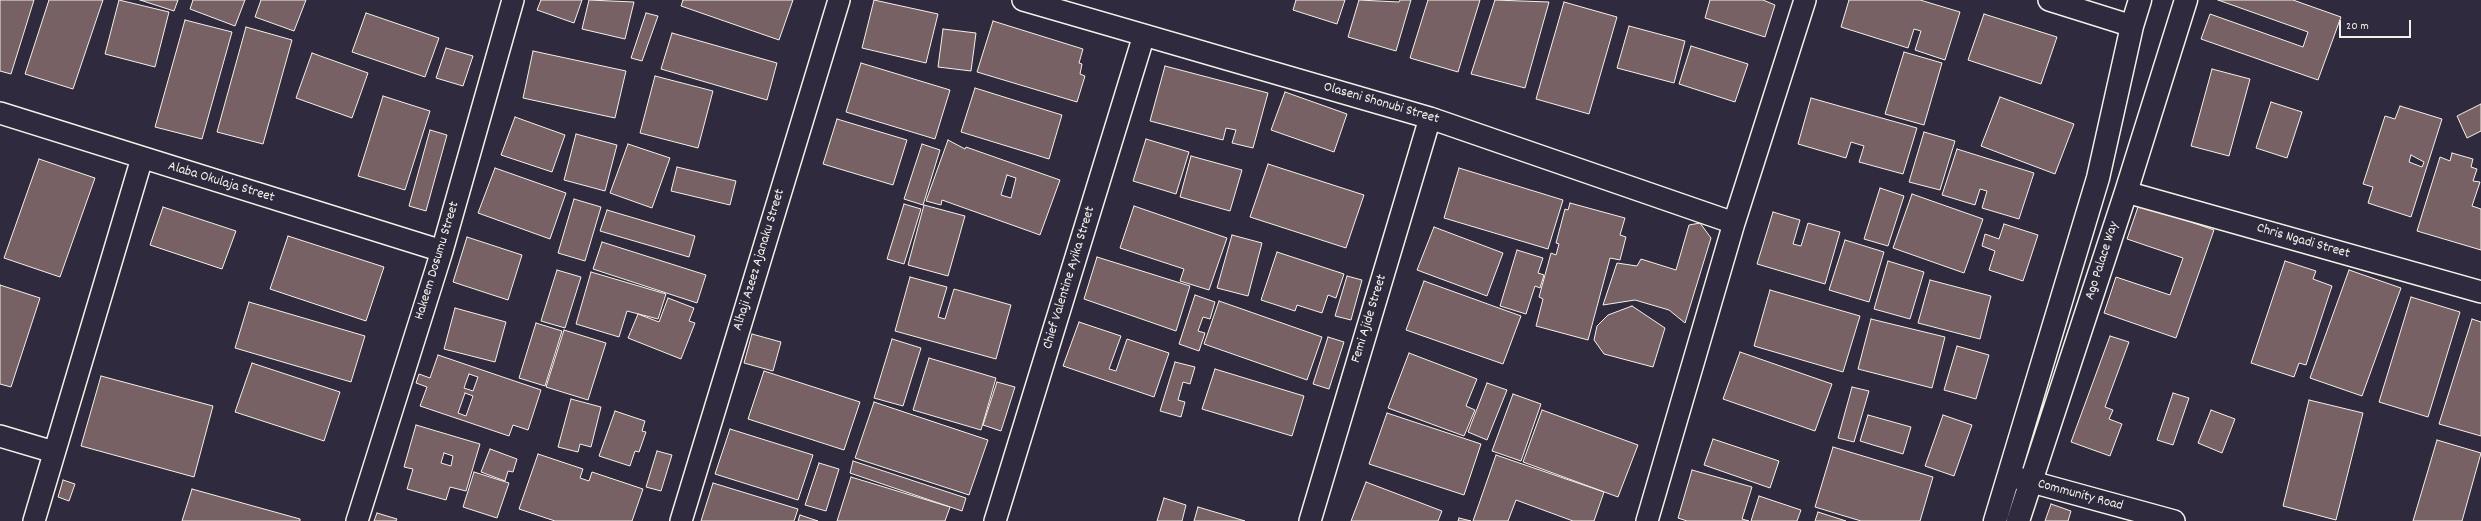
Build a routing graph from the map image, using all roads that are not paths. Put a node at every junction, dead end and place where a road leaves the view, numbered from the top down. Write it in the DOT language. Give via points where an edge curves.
graph roads {
  1 [pos="513,0"];
  2 [pos="839,0"];
  3 [pos="1022,0"];
  4 [pos="1805,0"];
  5 [pos="2049,0"];
  6 [pos="2140,0"];
  7 [pos="2186,0"];
  8 [pos="2132,26"];
  9 [pos="1144,35"];
  10 [pos="0,113"];
  11 [pos="1430,118"];
  12 [pos="142,158"];
  13 [pos="2126,192"];
  14 [pos="1734,223"];
  15 [pos="442,251"];
  16 [pos="2481,292"];
  17 [pos="0,436"];
  18 [pos="54,452"];
  19 [pos="2020,479"];
  20 [pos="34,521"];
  21 [pos="357,521"];
  22 [pos="682,521"];
  23 [pos="995,521"];
  24 [pos="1310,521"];
  25 [pos="1647,521"];
  26 [pos="1995,521"];
  27 [pos="2018,521"];
  28 [pos="2174,521"];
  1 -- 15 [label="street, Hakeem Dosumu Street"];
  2 -- 22 [label="street, Alhaji Azeez Ajanaku Street"];
  3 -- 9 [label="street, Olaseni Shonubi Street"];
  4 -- 14 [label="street"];
  5 -- 8 [label="street"];
  6 -- 8 [label="main road, Ago Palace Way"];
  7 -- 13 [label="main road, Ago Palace Way"];
  8 -- 19 [label="main road, Ago Palace Way" via="2098,178"];
  9 -- 11 [label="street, Olaseni Shonubi Street"];
  9 -- 23 [label="street, Chief Valentine Ayika Street"];
  10 -- 12 [label="street, Alaba Okulaja Street"];
  11 -- 14 [label="street, Olaseni Shonubi Street"];
  11 -- 24 [label="street, Femi Ajide Street"];
  12 -- 15 [label="street, Alaba Okulaja Street"];
  12 -- 18 [label="street"];
  13 -- 16 [label="street, Chris Ngadi Street"];
  13 -- 19 [label="main road, Ago Palace Way"];
  14 -- 25 [label="street"];
  15 -- 21 [label="street, Hakeem Dosumu Street"];
  17 -- 18 [label="street"];
  18 -- 20 [label="street"];
  19 -- 26 [label="main road, Ago Palace Way"];
  19 -- 27 [label="main road, Ago Palace Way"];
  19 -- 28 [label="street, Community Road"];
}
